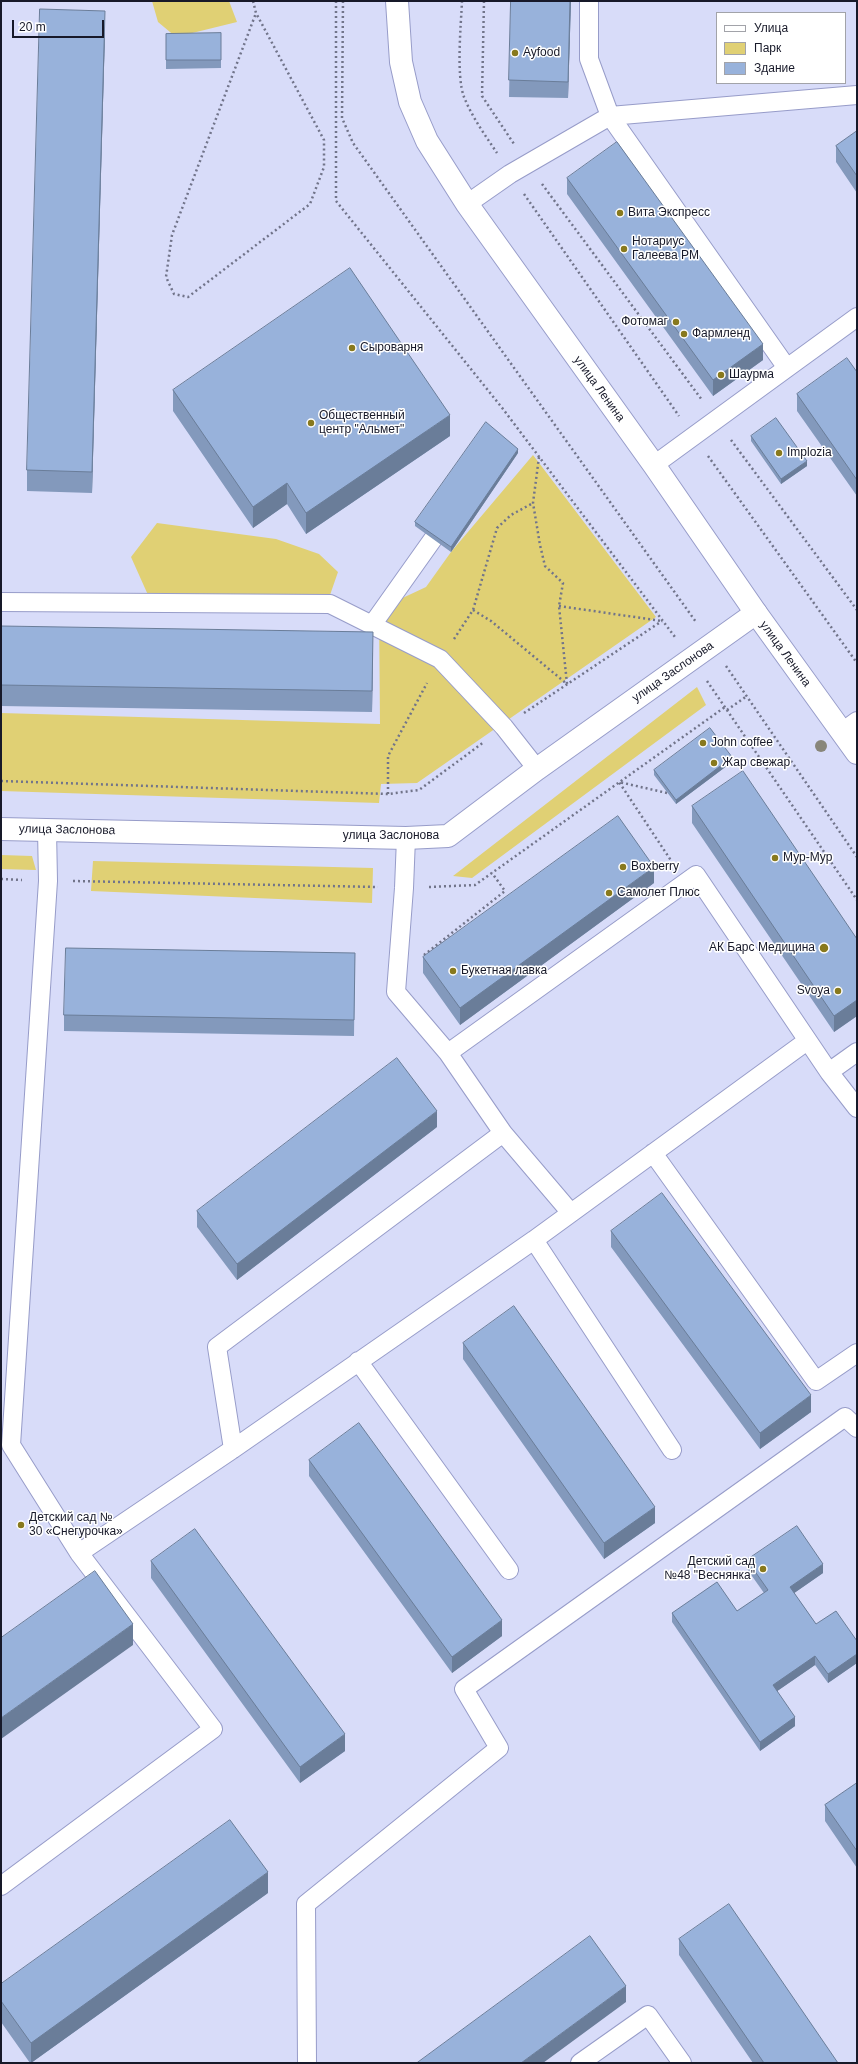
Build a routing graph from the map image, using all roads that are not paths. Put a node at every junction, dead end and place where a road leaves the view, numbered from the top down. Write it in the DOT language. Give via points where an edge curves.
graph roads {
  1 [pos="397,1"];
  2 [pos="588,1"];
  3 [pos="857,95"];
  4 [pos="610,116"];
  5 [pos="467,204"];
  6 [pos="857,317"];
  7 [pos="787,368"];
  8 [pos="654,465"];
  9 [pos="434,539"];
  10 [pos="1,602"];
  11 [pos="756,613"];
  12 [pos="372,625"];
  13 [pos="849,727"];
  14 [pos="857,753"];
  15 [pos="537,769"];
  16 [pos="1,829"];
  17 [pos="47,830"];
  18 [pos="406,838"];
  19 [pos="807,1041"];
  20 [pos="857,1052"];
  21 [pos="448,1053"];
  22 [pos="829,1072"];
  23 [pos="857,1108"];
  24 [pos="503,1133"];
  25 [pos="653,1153"];
  26 [pos="571,1212"];
  27 [pos="534,1240"];
  28 [pos="857,1353"];
  29 [pos="358,1361"];
  30 [pos="857,1428"];
  31 [pos="233,1449"];
  32 [pos="672,1450"];
  33 [pos="79,1553"];
  34 [pos="509,1570"];
  35 [pos="1,1886"];
  36 [pos="307,2063"];
  37 [pos="580,2063"];
  38 [pos="682,2063"];
  1 -- 5 [label="main road, улица Ленина" via="400,62 410,102 427,141"];
  2 -- 4 [label="lane" via="588,59"];
  3 -- 4 [label="lane"];
  4 -- 5 [label="lane" via="510,174"];
  4 -- 7 [label="lane"];
  5 -- 8 [label="main road, улица Ленина"];
  6 -- 7 [label="lane"];
  7 -- 8 [label="lane"];
  8 -- 11 [label="main road, улица Ленина"];
  9 -- 12 [label="lane"];
  10 -- 12 [label="lane" via="330,604"];
  11 -- 13 [label="main road, улица Ленина"];
  11 -- 15 [label="main road, улица Заслонова"];
  12 -- 15 [label="lane" via="440,659 504,727"];
  13 -- 14 [label="main road, улица Ленина"];
  15 -- 18 [label="main road, улица Заслонова" via="448,836"];
  16 -- 17 [label="main road, улица Заслонова"];
  17 -- 18 [label="main road, улица Заслонова"];
  17 -- 33 [label="lane" via="48,881 12,1445"];
  18 -- 21 [label="lane" via="396,992"];
  19 -- 21 [label="lane" via="696,875"];
  19 -- 22 [label="lane"];
  19 -- 25 [label="lane"];
  20 -- 22 [label="lane"];
  21 -- 24 [label="lane"];
  22 -- 23 [label="lane"];
  24 -- 26 [label="lane"];
  24 -- 31 [label="lane" via="217,1346"];
  25 -- 26 [label="lane"];
  25 -- 28 [label="lane" via="816,1381"];
  26 -- 27 [label="lane"];
  27 -- 29 [label="lane"];
  27 -- 32 [label="lane"];
  29 -- 31 [label="lane"];
  29 -- 34 [label="lane"];
  30 -- 36 [label="lane" via="845,1416 464,1689 499,1748 306,1904"];
  31 -- 33 [label="lane"];
  33 -- 35 [label="lane" via="213,1728"];
  37 -- 38 [label="lane" via="648,2015"];
}
